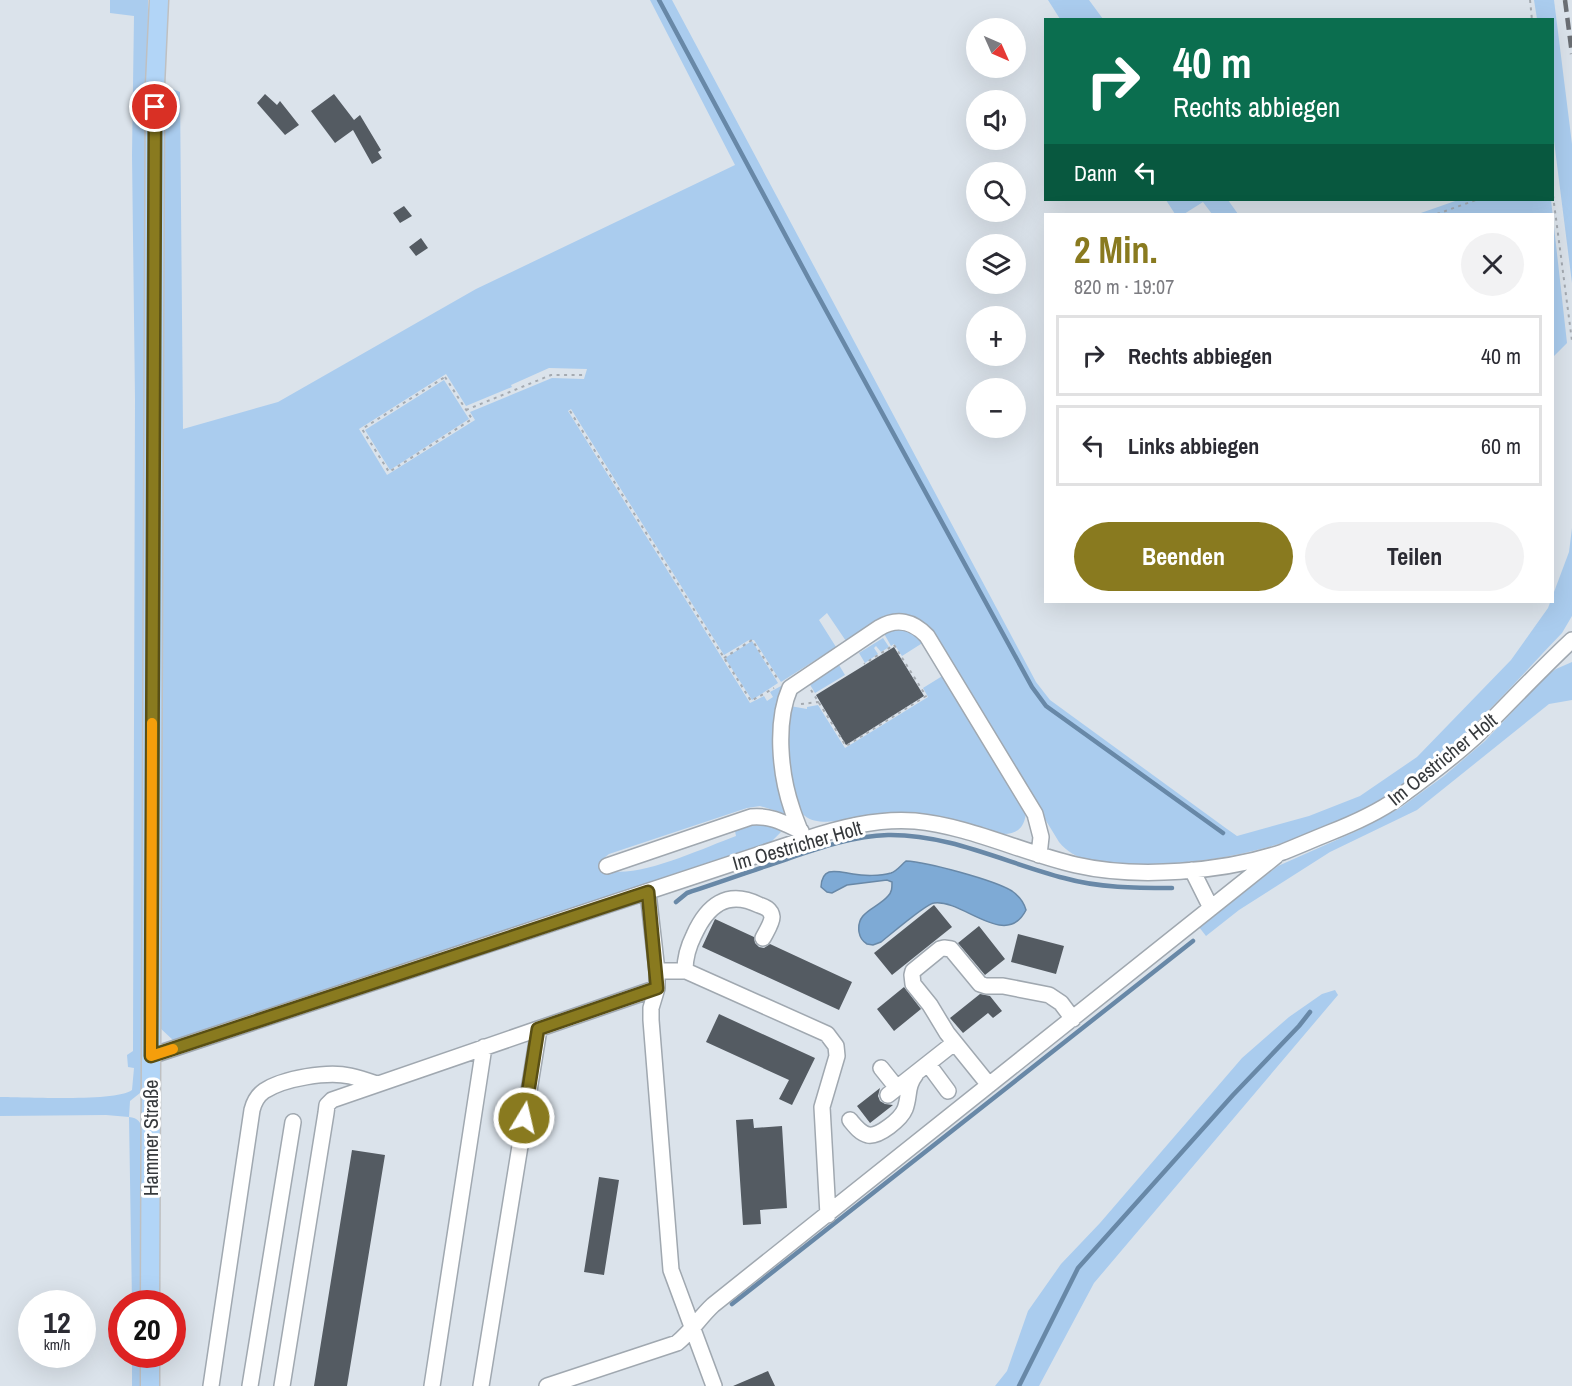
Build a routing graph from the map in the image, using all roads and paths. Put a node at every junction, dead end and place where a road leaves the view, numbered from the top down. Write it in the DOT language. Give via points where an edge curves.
graph roads {
  1 [pos="159,0"];
  2 [pos="1530,0"];
  3 [pos="1532,18"];
  4 [pos="1473,201"];
  5 [pos="1554,201"];
  6 [pos="1440,213"];
  7 [pos="1572,341"];
  8 [pos="585,375"];
  9 [pos="466,410"];
  10 [pos="570,411"];
  11 [pos="1572,640"];
  12 [pos="724,658"];
  13 [pos="864,664"];
  14 [pos="804,679"];
  15 [pos="785,686"];
  16 [pos="802,835"];
  17 [pos="1281,852"];
  18 [pos="1039,855"];
  19 [pos="607,866"];
  20 [pos="1192,870"];
  21 [pos="648,892"];
  22 [pos="1211,908"];
  23 [pos="764,938"];
  24 [pos="684,970"];
  25 [pos="657,972"];
  26 [pos="657,988"];
  27 [pos="1073,1019"];
  28 [pos="538,1029"];
  29 [pos="954,1043"];
  30 [pos="484,1047"];
  31 [pos="151,1056"];
  32 [pos="881,1068"];
  33 [pos="922,1069"];
  34 [pos="377,1084"];
  35 [pos="989,1085"];
  36 [pos="948,1091"];
  37 [pos="850,1120"];
  38 [pos="293,1122"];
  39 [pos="828,1215"];
  40 [pos="150,1290"];
  41 [pos="692,1328"];
  42 [pos="150,1368"];
  43 [pos="150,1386"];
  44 [pos="211,1386"];
  45 [pos="250,1386"];
  46 [pos="282,1386"];
  47 [pos="432,1386"];
  48 [pos="481,1386"];
  49 [pos="548,1386"];
  50 [pos="714,1386"];
  1 -- 31 [label="main road, Hammer Straße" via="155,84"];
  2 -- 3 [label="path"];
  4 -- 6 [label="path"];
  5 -- 7 [label="path"];
  8 -- 9 [label="path" via="550,375"];
  9 -- 9 [label="path" via="445,377 362,429 389,472 472,419"];
  10 -- 12 [label="path"];
  11 -- 17 [label="street, Im Oestricher Holt" via="1477,734 1396,800 1352,824"];
  12 -- 15 [label="path" via="751,701"];
  12 -- 15 [label="path" via="752,640"];
  13 -- 14 [label="path" via="894,645 926,696 846,746"];
  14 -- 15 [label="street"];
  14 -- 18 [label="street" via="887,623 908,622 920,628 1035,814 1041,837"];
  15 -- 16 [label="street" via="782,752 791,808"];
  16 -- 18 [label="street, Im Oestricher Holt" via="914,821"];
  16 -- 19 [label="street" via="775,818 751,817"];
  16 -- 21 [label="street, Im Oestricher Holt"];
  17 -- 20 [label="street, Im Oestricher Holt"];
  17 -- 22 [label="street"];
  18 -- 20 [label="street, Im Oestricher Holt" via="1102,870"];
  20 -- 22 [label="street"];
  21 -- 25 [label="street"];
  21 -- 31 [label="street, Im Oestricher Holt"];
  22 -- 27 [label="street"];
  23 -- 24 [label="street" via="772,920 767,909 740,898 722,902 702,919 687,950"];
  24 -- 25 [label="street"];
  24 -- 39 [label="street" via="832,1039 837,1056 823,1098 822,1118"];
  25 -- 26 [label="street"];
  26 -- 28 [label="street"];
  26 -- 41 [label="street" via="651,1020 669,1255"];
  27 -- 29 [label="street" via="1049,995 980,984 951,949 944,948 914,971 912,980"];
  27 -- 35 [label="street"];
  28 -- 30 [label="street"];
  28 -- 48 [label="street"];
  29 -- 33 [label="street"];
  29 -- 35 [label="street"];
  30 -- 34 [label="street"];
  30 -- 47 [label="street"];
  31 -- 40 [label="main road, Hammer Straße"];
  32 -- 33 [label="street" via="893,1092"];
  33 -- 36 [label="street"];
  33 -- 37 [label="street" via="909,1086 900,1117 878,1133 865,1134"];
  34 -- 44 [label="street" via="327,1075 279,1085 255,1100"];
  34 -- 46 [label="street" via="337,1097 327,1105"];
  35 -- 39 [label="street"];
  38 -- 45 [label="street"];
  39 -- 41 [label="street" via="713,1305"];
  41 -- 49 [label="street" via="677,1343"];
  41 -- 50 [label="street"];
  42 -- 43 [label="main road"];
}
